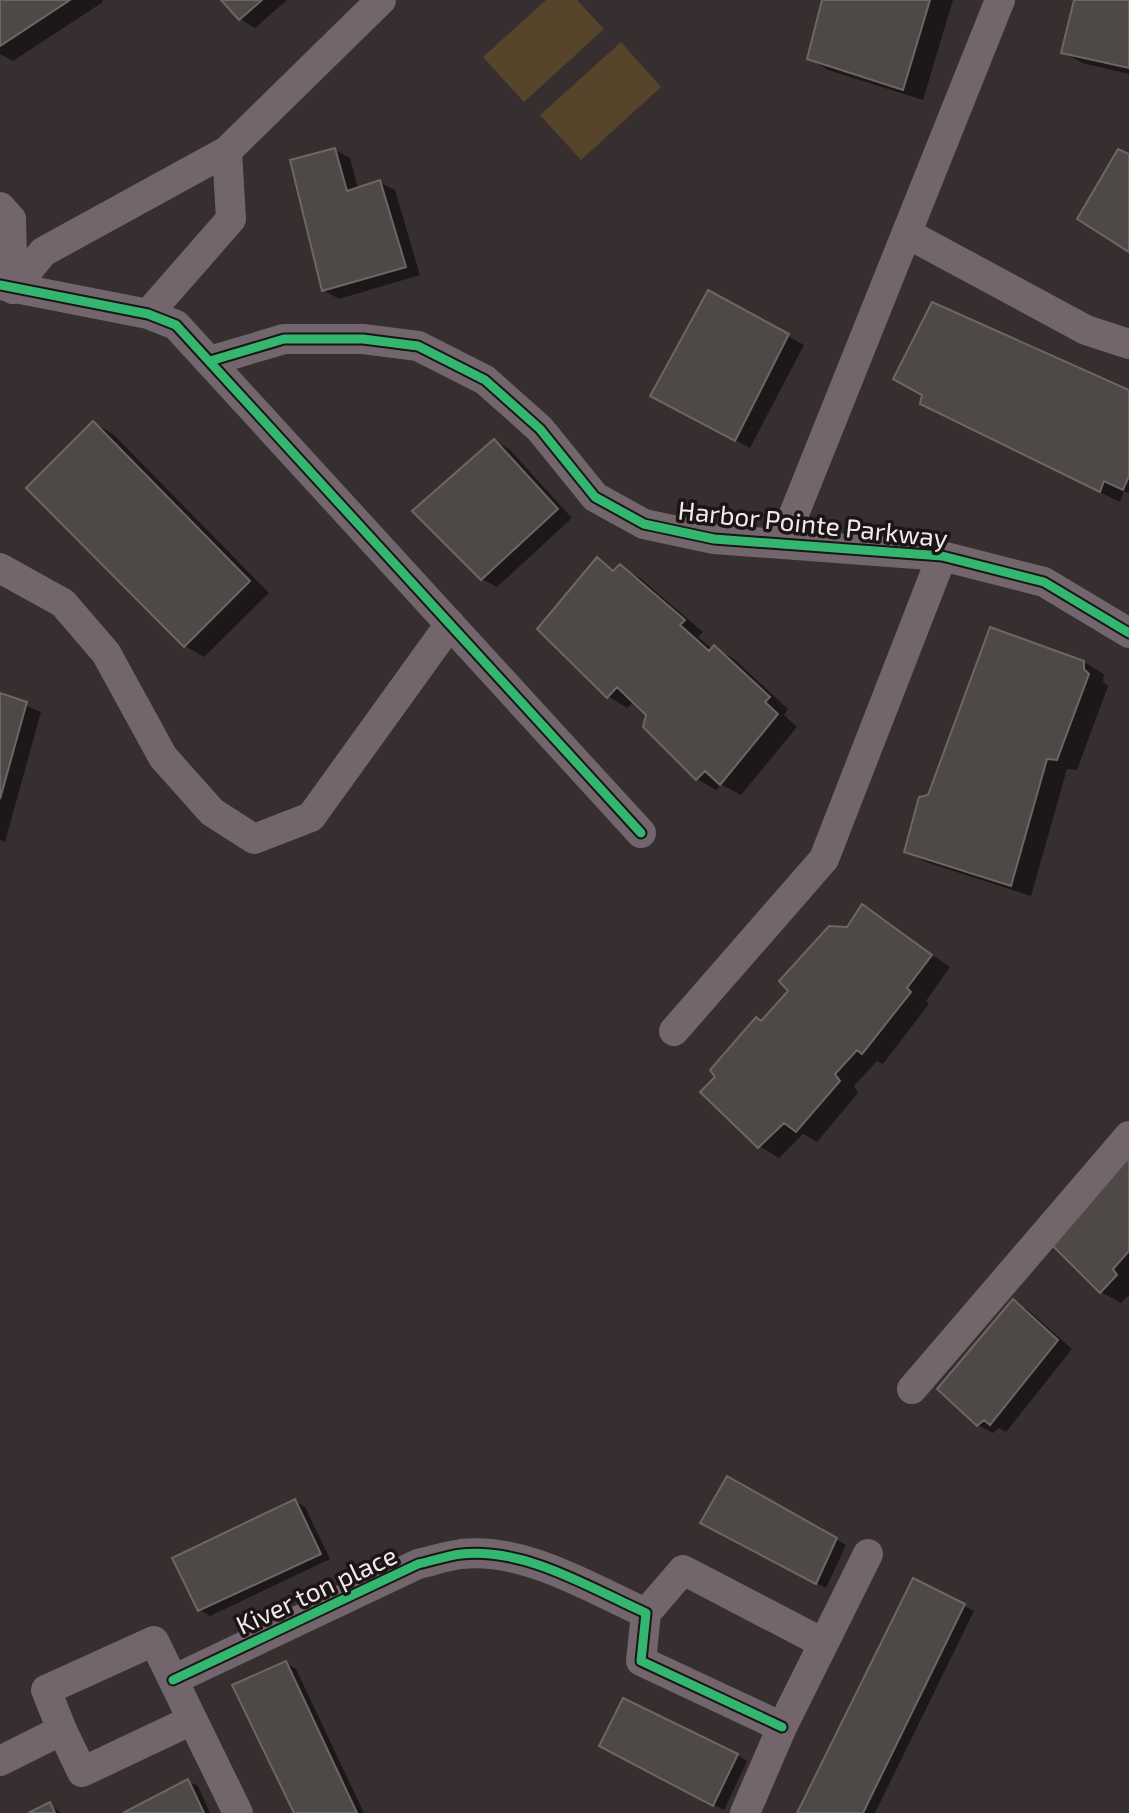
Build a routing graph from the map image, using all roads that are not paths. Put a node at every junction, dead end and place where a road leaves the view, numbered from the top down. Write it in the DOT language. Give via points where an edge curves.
graph roads {
  1 [pos="381,0"];
  2 [pos="1000,0"];
  3 [pos="227,151"];
  4 [pos="0,207"];
  5 [pos="908,234"];
  6 [pos="7,287"];
  7 [pos="148,314"];
  8 [pos="1129,344"];
  9 [pos="210,361"];
  10 [pos="782,544"];
  11 [pos="942,556"];
  12 [pos="0,568"];
  13 [pos="450,624"];
  14 [pos="1129,633"];
  15 [pos="642,833"];
  16 [pos="674,1031"];
  17 [pos="1129,1136"];
  18 [pos="912,1390"];
  19 [pos="868,1553"];
  20 [pos="646,1613"];
  21 [pos="823,1643"];
  22 [pos="173,1680"];
  23 [pos="192,1720"];
  24 [pos="782,1727"];
  25 [pos="62,1730"];
  26 [pos="0,1761"];
  27 [pos="237,1813"];
  28 [pos="745,1813"];
  1 -- 3 [label="street"];
  2 -- 5 [label="street"];
  3 -- 6 [label="street" via="43,252"];
  3 -- 7 [label="street" via="232,219"];
  4 -- 6 [label="street" via="12,219"];
  5 -- 8 [label="street" via="1086,330"];
  5 -- 10 [label="street"];
  6 -- 7 [label="street"];
  7 -- 9 [label="street" via="176,325"];
  9 -- 10 [label="street, Harbor Pointe Parkway" via="284,339 418,346 485,380 540,429 595,497 644,524 714,539"];
  9 -- 13 [label="street"];
  10 -- 11 [label="street, Harbor Pointe Parkway"];
  11 -- 14 [label="street, Harbor Pointe Parkway" via="1044,582"];
  11 -- 16 [label="street" via="824,859"];
  12 -- 13 [label="street" via="63,603 106,653 163,757 212,812 254,839 311,817"];
  13 -- 15 [label="street"];
  17 -- 18 [label="street"];
  19 -- 21 [label="street"];
  20 -- 21 [label="street" via="683,1570"];
  20 -- 22 [label="street, Kiver ton place" via="548,1568 506,1557 462,1554 418,1564"];
  20 -- 24 [label="street" via="642,1661"];
  21 -- 24 [label="street"];
  22 -- 23 [label="street"];
  22 -- 25 [label="street" via="154,1641 46,1690"];
  23 -- 25 [label="street" via="82,1772"];
  23 -- 27 [label="street"];
  24 -- 28 [label="street"];
  25 -- 26 [label="street"];
}
